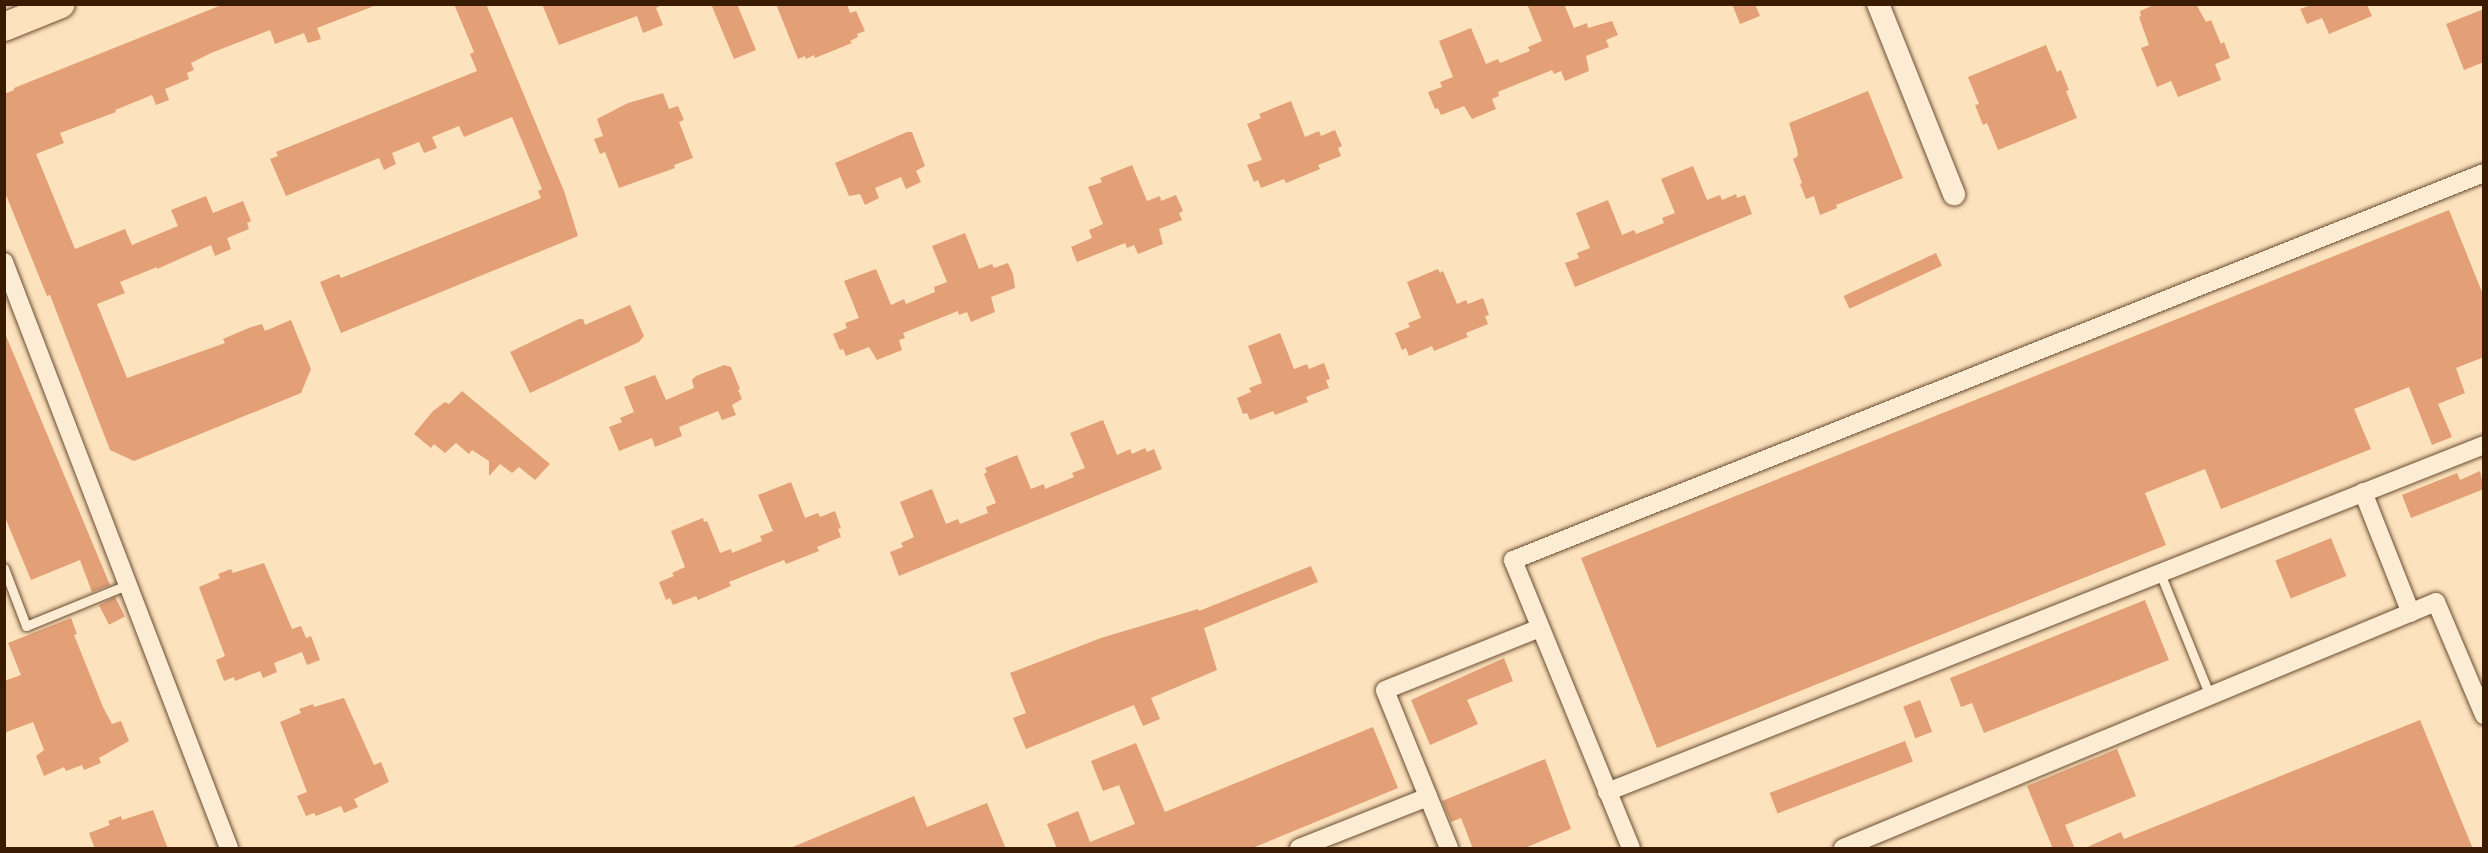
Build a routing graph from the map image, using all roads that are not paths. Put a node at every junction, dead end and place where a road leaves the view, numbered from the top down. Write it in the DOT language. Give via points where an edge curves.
graph roads {
  1 [pos="61,4"];
  2 [pos="1878,4"];
  3 [pos="4,27"];
  4 [pos="2484,173"];
  5 [pos="1954,194"];
  6 [pos="4,262"];
  7 [pos="2484,445"];
  8 [pos="2363,492"];
  9 [pos="4,568"];
  10 [pos="2160,573"];
  11 [pos="129,584"];
  12 [pos="2411,613"];
  13 [pos="1540,628"];
  14 [pos="2210,696"];
  15 [pos="2484,715"];
  16 [pos="1607,792"];
  17 [pos="1428,797"];
  18 [pos="229,849"];
  19 [pos="1299,849"];
  20 [pos="1449,849"];
  21 [pos="1631,849"];
  22 [pos="1843,849"];
  1 -- 3 [label="highway"];
  2 -- 5 [label="street"];
  4 -- 13 [label="street" via="1513,560"];
  6 -- 11 [label="street"];
  7 -- 8 [label="street"];
  8 -- 10 [label="street"];
  8 -- 12 [label="street"];
  9 -- 11 [label="lane" via="26,626"];
  10 -- 14 [label="lane"];
  10 -- 16 [label="street"];
  11 -- 18 [label="street"];
  12 -- 14 [label="street"];
  12 -- 15 [label="street" via="2436,602"];
  13 -- 16 [label="street"];
  13 -- 17 [label="street" via="1385,690"];
  14 -- 22 [label="street"];
  16 -- 21 [label="street"];
  17 -- 19 [label="street"];
  17 -- 20 [label="street"];
}
